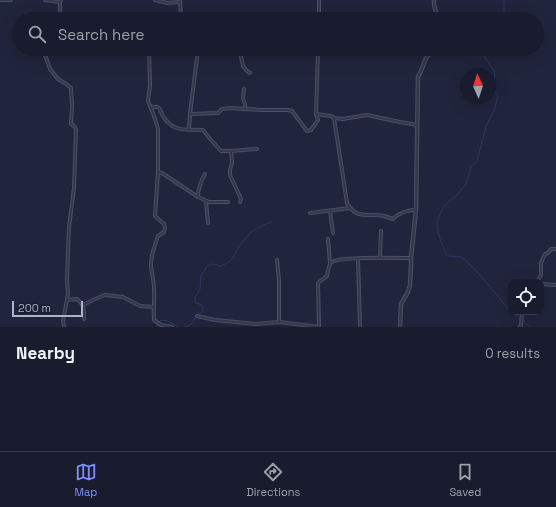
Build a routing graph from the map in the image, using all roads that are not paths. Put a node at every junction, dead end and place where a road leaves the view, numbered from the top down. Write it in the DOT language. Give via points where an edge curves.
graph roads {
  1 [pos="0,0"];
  2 [pos="11,0"];
  3 [pos="45,0"];
  4 [pos="155,0"];
  5 [pos="319,0"];
  6 [pos="434,0"];
  7 [pos="61,1"];
  8 [pos="180,1"];
  9 [pos="60,12"];
  10 [pos="181,12"];
  11 [pos="319,12"];
  12 [pos="436,12"];
  13 [pos="45,56"];
  14 [pos="149,56"];
  15 [pos="197,56"];
  16 [pos="241,56"];
  17 [pos="318,56"];
  18 [pos="427,56"];
  19 [pos="250,73"];
  20 [pos="244,89"];
  21 [pos="151,108"];
  22 [pos="245,109"];
  23 [pos="190,114"];
  24 [pos="316,114"];
  25 [pos="334,118"];
  26 [pos="417,125"];
  27 [pos="189,130"];
  28 [pos="257,149"];
  29 [pos="231,151"];
  30 [pos="158,172"];
  31 [pos="205,174"];
  32 [pos="198,197"];
  33 [pos="206,201"];
  34 [pos="228,202"];
  35 [pos="240,202"];
  36 [pos="350,208"];
  37 [pos="416,210"];
  38 [pos="330,211"];
  39 [pos="310,214"];
  40 [pos="208,223"];
  41 [pos="381,231"];
  42 [pos="333,233"];
  43 [pos="328,239"];
  44 [pos="556,249"];
  45 [pos="380,257"];
  46 [pos="411,258"];
  47 [pos="358,259"];
  48 [pos="277,260"];
  49 [pos="330,263"];
  50 [pos="539,279"];
  51 [pos="544,284"];
  52 [pos="556,285"];
  53 [pos="67,300"];
  54 [pos="83,305"];
  55 [pos="154,307"];
  56 [pos="522,315"];
  57 [pos="197,316"];
  58 [pos="84,320"];
  59 [pos="279,322"];
  60 [pos="256,324"];
  61 [pos="64,327"];
  62 [pos="172,327"];
  63 [pos="256,327"];
  64 [pos="319,327"];
  65 [pos="360,327"];
  66 [pos="400,327"];
  67 [pos="520,327"];
  1 -- 2 [label="street"];
  3 -- 7 [label="street"];
  4 -- 8 [label="street" via="167,3"];
  5 -- 11 [label="street"];
  6 -- 12 [label="street"];
  7 -- 9 [label="street"];
  8 -- 10 [label="street"];
  13 -- 53 [label="street" via="50,69 58,79 71,88 71,124 76,129"];
  14 -- 21 [label="street" via="148,101"];
  15 -- 23 [label="street"];
  16 -- 19 [label="street" via="244,66"];
  17 -- 24 [label="street"];
  18 -- 26 [label="street" via="418,77"];
  20 -- 22 [label="street"];
  21 -- 27 [label="street" via="160,108 162,116 171,125"];
  21 -- 30 [label="street" via="158,129"];
  22 -- 23 [label="street" via="230,108 222,109 218,113"];
  22 -- 24 [label="street" via="288,110 307,131 311,130 318,120"];
  23 -- 27 [label="street"];
  24 -- 25 [label="street"];
  25 -- 26 [label="street" via="367,115"];
  25 -- 36 [label="street" via="347,203"];
  26 -- 37 [label="street"];
  27 -- 29 [label="street" via="203,130 222,150"];
  28 -- 29 [label="street"];
  29 -- 35 [label="street" via="230,175"];
  30 -- 32 [label="street"];
  30 -- 55 [label="street" via="155,216 166,228 158,236 152,256"];
  31 -- 32 [label="street"];
  32 -- 33 [label="street"];
  33 -- 34 [label="street"];
  33 -- 40 [label="street"];
  36 -- 37 [label="street" via="360,215 393,219 406,210"];
  36 -- 38 [label="street"];
  37 -- 46 [label="street"];
  38 -- 39 [label="street"];
  38 -- 42 [label="street"];
  41 -- 45 [label="street"];
  43 -- 49 [label="street"];
  44 -- 50 [label="street" via="551,249 545,254"];
  45 -- 46 [label="street"];
  45 -- 47 [label="street"];
  46 -- 66 [label="street" via="410,285 401,304"];
  47 -- 49 [label="street" via="334,260"];
  47 -- 65 [label="street"];
  48 -- 59 [label="street"];
  49 -- 64 [label="street" via="327,276 318,283"];
  51 -- 52 [label="street"];
  53 -- 54 [label="street" via="77,299"];
  53 -- 61 [label="street"];
  54 -- 55 [label="street" via="105,295 123,297 140,306"];
  54 -- 58 [label="street"];
  55 -- 62 [label="street" via="154,320 161,325"];
  56 -- 67 [label="street"];
  57 -- 60 [label="street"];
  59 -- 60 [label="street"];
  59 -- 64 [label="street"];
  60 -- 63 [label="street"];
}
